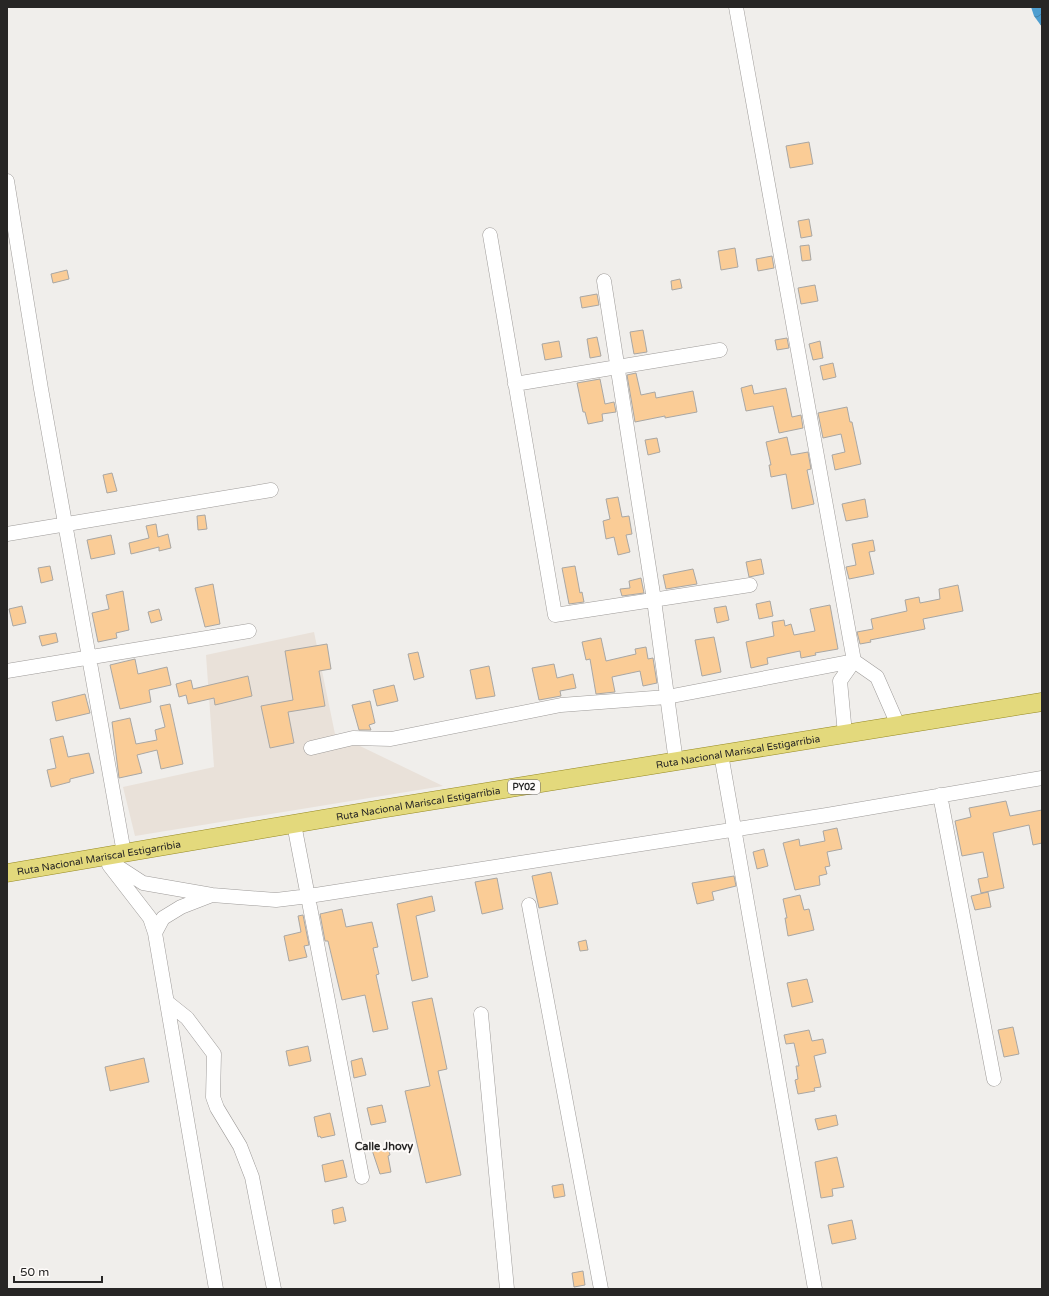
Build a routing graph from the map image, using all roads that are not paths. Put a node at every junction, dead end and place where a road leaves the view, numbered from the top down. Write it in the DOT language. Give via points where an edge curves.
graph roads {
  1 [pos="736,7"];
  2 [pos="7,181"];
  3 [pos="490,235"];
  4 [pos="604,281"];
  5 [pos="720,350"];
  6 [pos="618,366"];
  7 [pos="515,384"];
  8 [pos="271,490"];
  9 [pos="65,524"];
  10 [pos="7,534"];
  11 [pos="750,585"];
  12 [pos="654,600"];
  13 [pos="249,631"];
  14 [pos="88,657"];
  15 [pos="854,660"];
  16 [pos="7,670"];
  17 [pos="667,697"];
  18 [pos="1042,702"];
  19 [pos="898,725"];
  20 [pos="844,734"];
  21 [pos="311,748"];
  22 [pos="721,754"];
  23 [pos="676,762"];
  24 [pos="1042,778"];
  25 [pos="940,796"];
  26 [pos="294,824"];
  27 [pos="735,829"];
  28 [pos="124,854"];
  29 [pos="103,857"];
  30 [pos="7,873"];
  31 [pos="212,895"];
  32 [pos="309,896"];
  33 [pos="529,905"];
  34 [pos="155,933"];
  35 [pos="168,1002"];
  36 [pos="481,1014"];
  37 [pos="994,1079"];
  38 [pos="362,1177"];
  39 [pos="216,1289"];
  40 [pos="274,1289"];
  41 [pos="507,1289"];
  42 [pos="601,1289"];
  43 [pos="815,1289"];
  1 -- 15 [label="street"];
  2 -- 9 [label="street"];
  3 -- 7 [label="street"];
  4 -- 6 [label="street"];
  5 -- 6 [label="street"];
  6 -- 7 [label="street"];
  6 -- 12 [label="street"];
  7 -- 12 [label="street" via="555,615"];
  8 -- 9 [label="street"];
  9 -- 10 [label="street"];
  9 -- 14 [label="street"];
  11 -- 12 [label="street"];
  12 -- 17 [label="street"];
  13 -- 14 [label="street"];
  14 -- 16 [label="street"];
  14 -- 28 [label="street"];
  15 -- 17 [label="street"];
  15 -- 19 [label="street" via="877,677"];
  15 -- 20 [label="street" via="840,681"];
  17 -- 21 [label="street" via="561,706 391,739 353,738"];
  17 -- 23 [label="street"];
  18 -- 19 [label="main road, Ruta Nacional Mariscal Estigarribia / PY02"];
  19 -- 20 [label="main road, Ruta Nacional Mariscal Estigarribia / PY02"];
  20 -- 22 [label="main road, Ruta Nacional Mariscal Estigarribia / PY02"];
  22 -- 23 [label="main road, Ruta Nacional Mariscal Estigarribia / PY02"];
  22 -- 27 [label="street"];
  23 -- 26 [label="main road, Ruta Nacional Mariscal Estigarribia / PY02"];
  24 -- 25 [label="street"];
  25 -- 27 [label="street"];
  25 -- 37 [label="street"];
  26 -- 28 [label="main road, Ruta Nacional Mariscal Estigarribia / PY02"];
  26 -- 32 [label="street"];
  27 -- 32 [label="street"];
  27 -- 43 [label="street"];
  28 -- 29 [label="main road, Ruta Nacional Mariscal Estigarribia / PY02"];
  29 -- 30 [label="main road, Ruta Nacional Mariscal Estigarribia / PY02"];
  29 -- 31 [label="street" via="143,883"];
  29 -- 34 [label="street" via="150,918"];
  31 -- 32 [label="street" via="276,900"];
  31 -- 34 [label="street" via="163,918"];
  32 -- 38 [label="street"];
  33 -- 42 [label="street"];
  34 -- 35 [label="street"];
  35 -- 39 [label="street"];
  35 -- 40 [label="street" via="187,1018 214,1054 213,1097 240,1146 252,1177"];
  36 -- 41 [label="street"];
}
